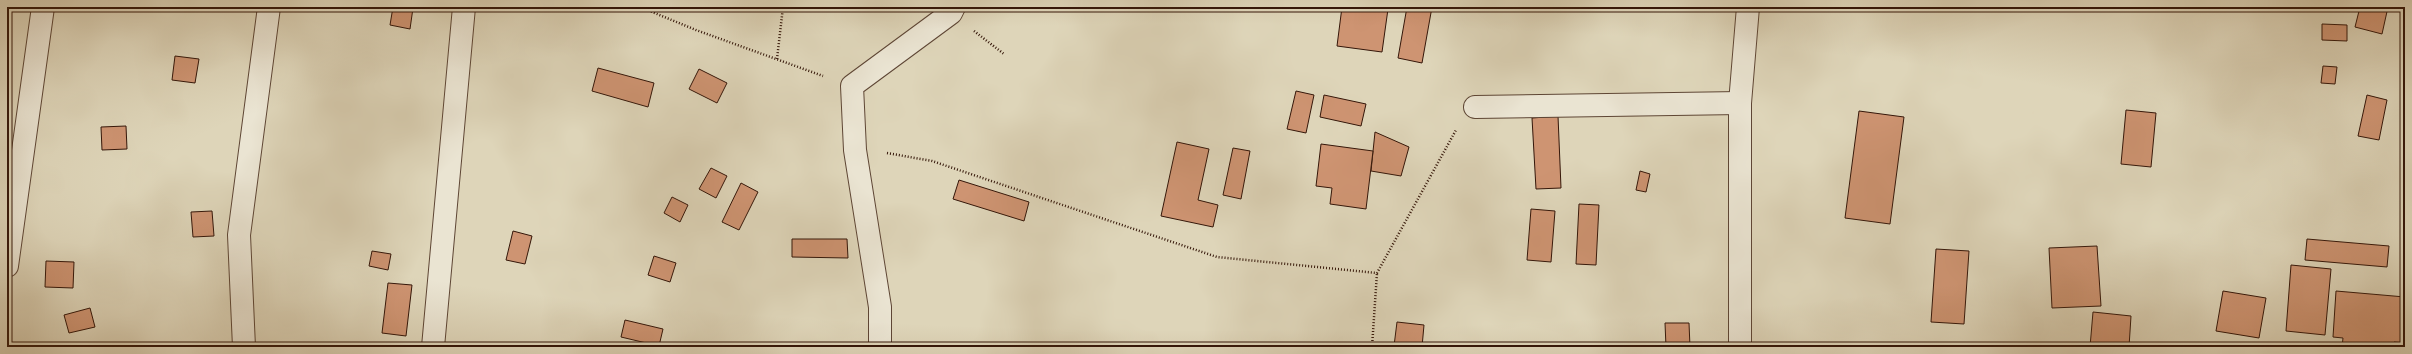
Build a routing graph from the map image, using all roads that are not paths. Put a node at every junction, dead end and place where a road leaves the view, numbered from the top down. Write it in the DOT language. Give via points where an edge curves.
graph roads {
  1 [pos="42,7"];
  2 [pos="269,7"];
  3 [pos="464,7"];
  4 [pos="1748,7"];
  5 [pos="953,10"];
  6 [pos="1740,103"];
  7 [pos="1475,107"];
  8 [pos="7,266"];
  9 [pos="244,347"];
  10 [pos="433,347"];
  11 [pos="880,347"];
  12 [pos="1740,347"];
  1 -- 8 [label="street"];
  2 -- 9 [label="street" via="238,236"];
  3 -- 10 [label="street"];
  4 -- 6 [label="street"];
  5 -- 11 [label="street" via="852,86 855,150 880,307"];
  6 -- 7 [label="street"];
  6 -- 12 [label="street"];
}
